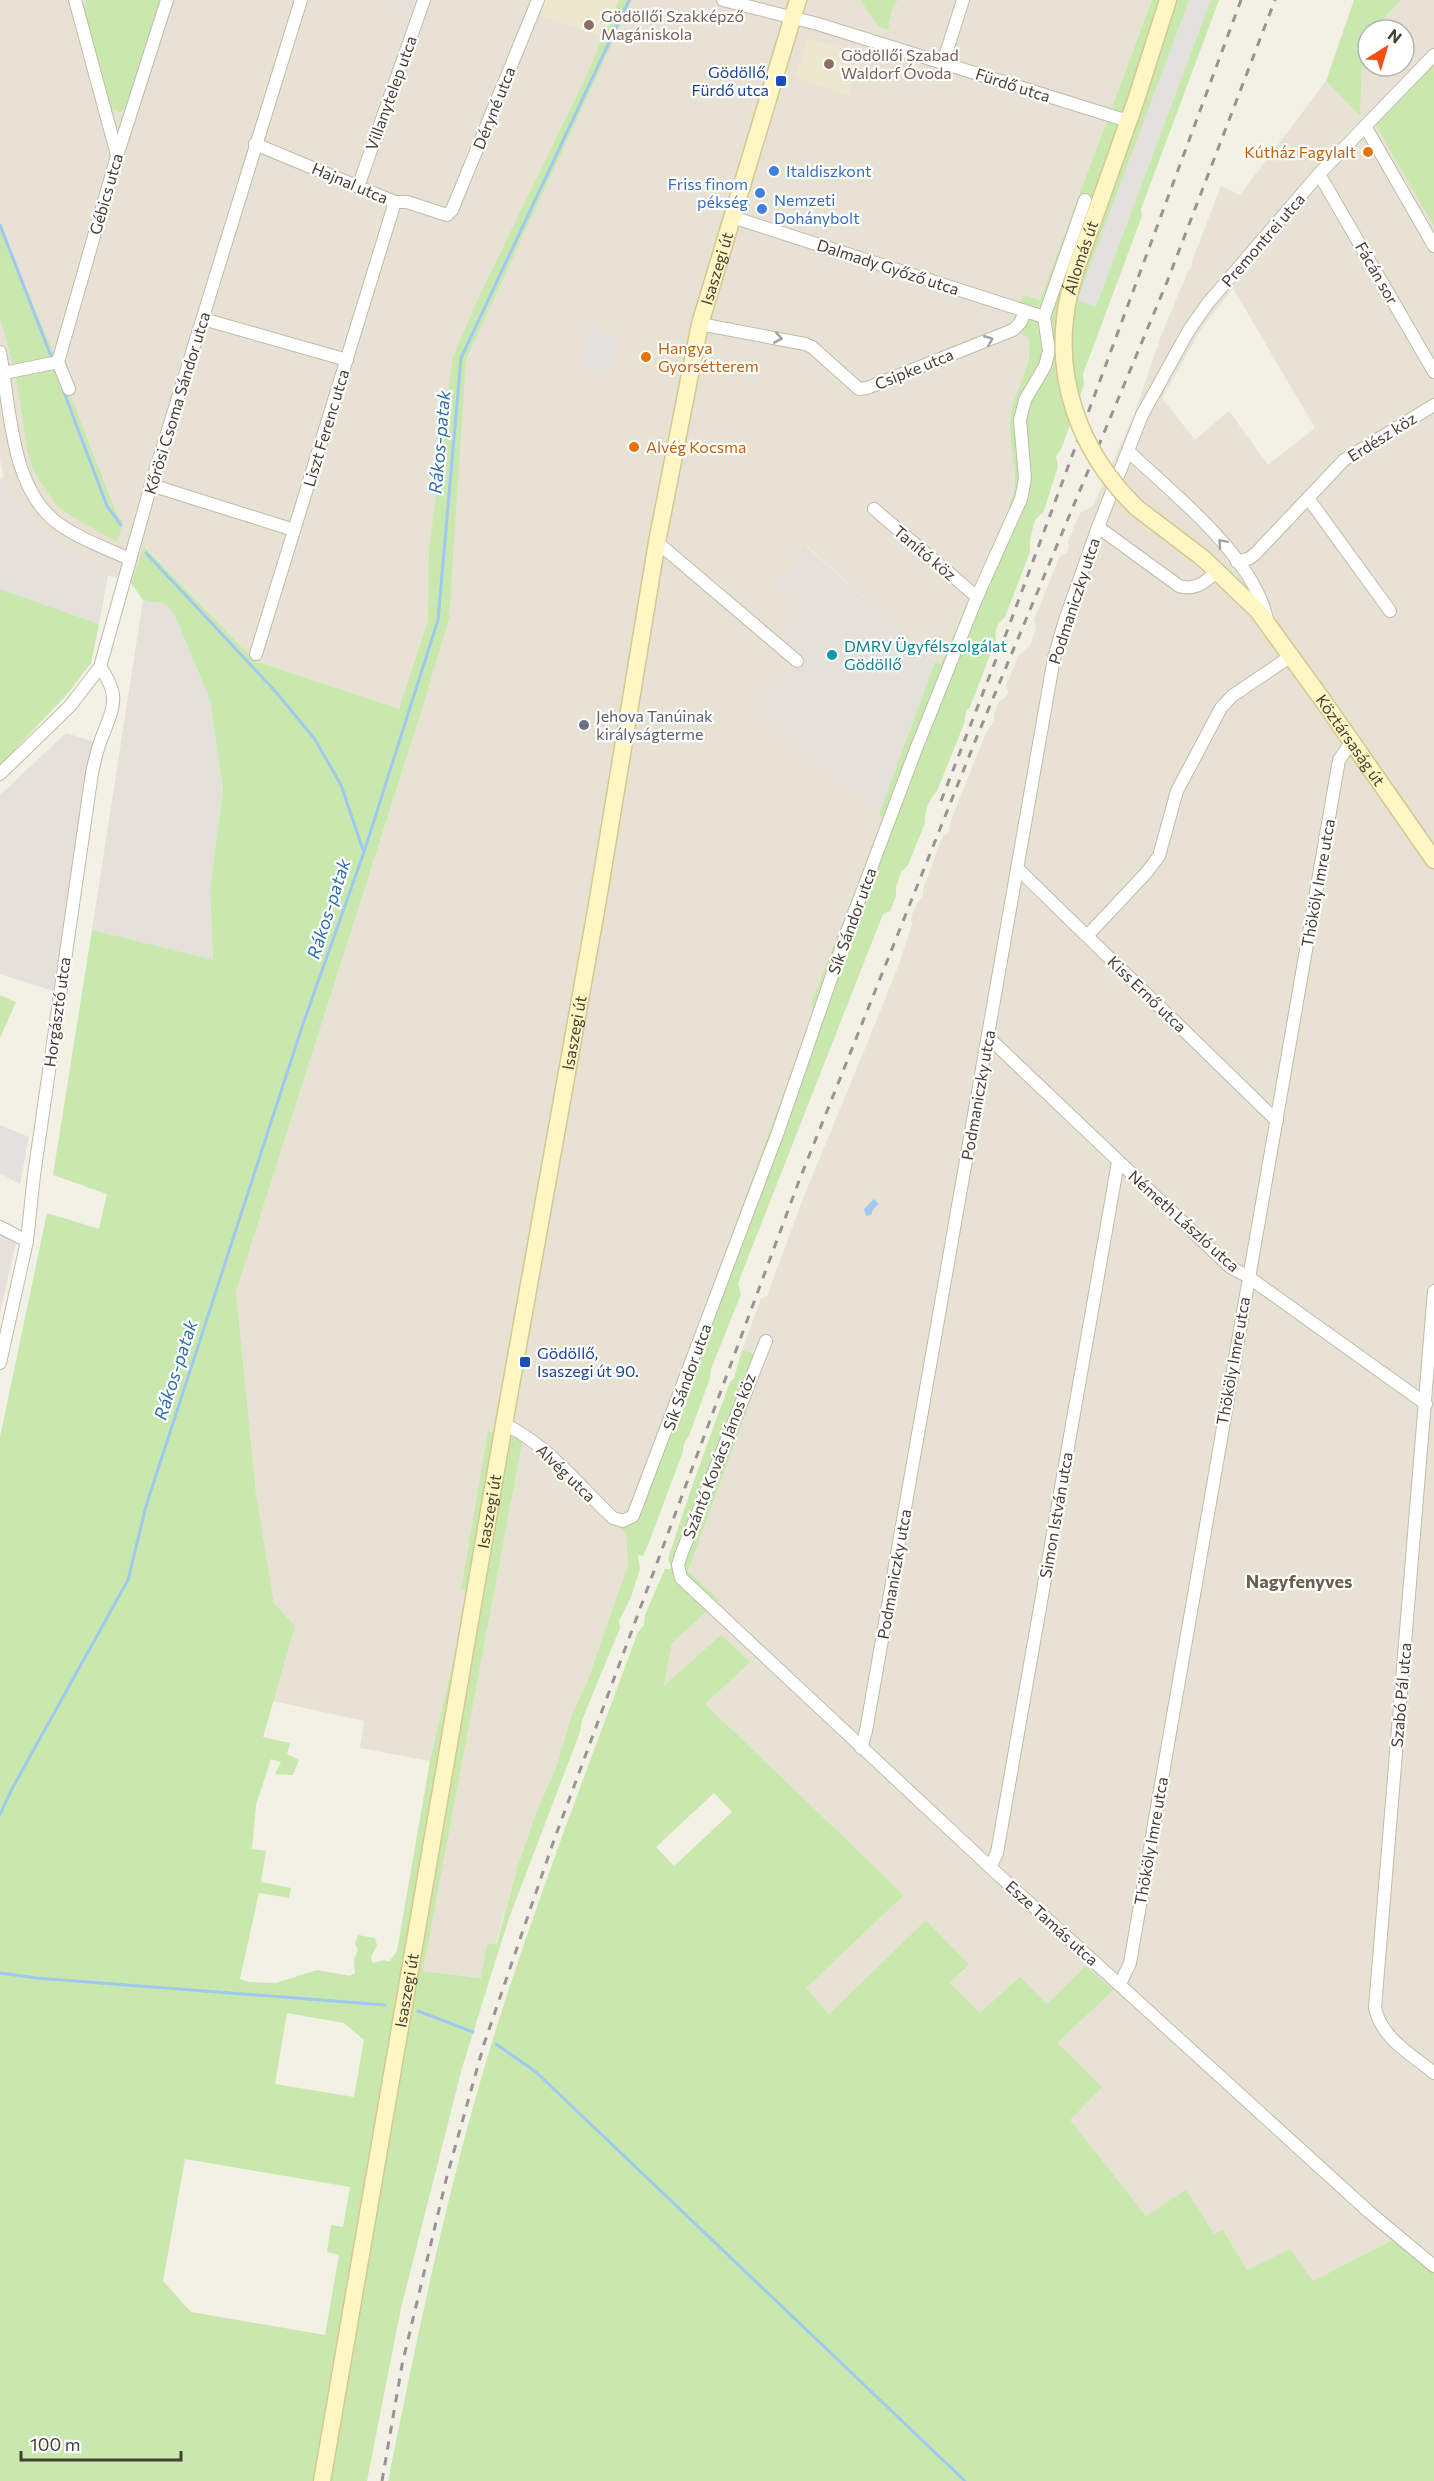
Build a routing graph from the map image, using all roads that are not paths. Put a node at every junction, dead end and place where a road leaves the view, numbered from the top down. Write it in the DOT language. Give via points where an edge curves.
graph roads {
  1 [pos="75,0"];
  2 [pos="167,0"];
  3 [pos="301,0"];
  4 [pos="424,0"];
  5 [pos="538,0"];
  6 [pos="723,0"];
  7 [pos="798,0"];
  8 [pos="963,0"];
  9 [pos="1168,0"];
  10 [pos="793,18"];
  11 [pos="1434,55"];
  12 [pos="943,63"];
  13 [pos="1128,121"];
  14 [pos="1365,126"];
  15 [pos="255,144"];
  16 [pos="117,156"];
  17 [pos="1319,174"];
  18 [pos="358,187"];
  19 [pos="1085,200"];
  20 [pos="395,202"];
  21 [pos="447,215"];
  22 [pos="732,217"];
  23 [pos="1434,246"];
  24 [pos="1025,312"];
  25 [pos="1044,317"];
  26 [pos="203,319"];
  27 [pos="700,324"];
  28 [pos="0,352"];
  29 [pos="347,360"];
  30 [pos="58,362"];
  31 [pos="1434,372"];
  32 [pos="4,373"];
  33 [pos="69,389"];
  34 [pos="1434,405"];
  35 [pos="1129,452"];
  36 [pos="151,485"];
  37 [pos="1308,498"];
  38 [pos="1137,508"];
  39 [pos="874,509"];
  40 [pos="1098,527"];
  41 [pos="294,530"];
  42 [pos="657,542"];
  43 [pos="130,559"];
  44 [pos="1237,562"];
  45 [pos="1217,570"];
  46 [pos="977,597"];
  47 [pos="1390,611"];
  48 [pos="1267,622"];
  49 [pos="256,654"];
  50 [pos="1291,656"];
  51 [pos="797,661"];
  52 [pos="100,667"];
  53 [pos="1352,741"];
  54 [pos="0,774"];
  55 [pos="1434,860"];
  56 [pos="1017,868"];
  57 [pos="1087,936"];
  58 [pos="989,1038"];
  59 [pos="1277,1121"];
  60 [pos="1118,1162"];
  61 [pos="0,1227"];
  62 [pos="27,1241"];
  63 [pos="1247,1276"];
  64 [pos="1434,1292"];
  65 [pos="766,1341"];
  66 [pos="0,1363"];
  67 [pos="1428,1410"];
  68 [pos="504,1424"];
  69 [pos="626,1521"];
  70 [pos="678,1572"];
  71 [pos="861,1748"];
  72 [pos="990,1867"];
  73 [pos="1120,1984"];
  74 [pos="1434,2073"];
  75 [pos="1434,2266"];
  76 [pos="322,2481"];
  1 -- 16 [label="street"];
  2 -- 16 [label="street, Gébics utca"];
  3 -- 15 [label="street, Kőrösi Csoma Sándor utca"];
  4 -- 18 [label="street, Villanytelep utca"];
  5 -- 21 [label="street, Déryné utca"];
  6 -- 10 [label="street, Fürdő utca"];
  7 -- 10 [label="main road, Isaszegi út"];
  8 -- 12 [label="street"];
  9 -- 13 [label="main road, Állomás út"];
  10 -- 12 [label="street, Fürdő utca"];
  10 -- 22 [label="main road, Isaszegi út"];
  11 -- 14 [label="street, Premontrei utca"];
  12 -- 13 [label="street, Fürdő utca"];
  13 -- 38 [label="main road, Állomás út, bridge" via="1076,269 1063,343 1072,405 1095,457"];
  14 -- 17 [label="street, Premontrei utca"];
  14 -- 23 [label="street"];
  15 -- 18 [label="street, Hajnal utca"];
  15 -- 26 [label="street, Kőrösi Csoma Sándor utca"];
  16 -- 30 [label="street, Gébics utca"];
  17 -- 31 [label="street, Fácán sor"];
  17 -- 35 [label="street, Premontrei utca" via="1189,330 1147,406"];
  18 -- 20 [label="street, Hajnal utca"];
  19 -- 25 [label="street, Állomás út"];
  20 -- 21 [label="street, Hajnal utca"];
  20 -- 29 [label="street, Liszt Ferenc utca"];
  22 -- 24 [label="street, Dalmady Győző utca"];
  22 -- 27 [label="main road, Isaszegi út"];
  24 -- 25 [label="street, Dalmady Győző utca"];
  27 -- 24 [label="street, Csipke utca, one-way" via="805,344 859,388 867,388 1013,330"];
  25 -- 46 [label="street, Sík Sándor utca" via="1049,351 1045,366 1025,400 1020,420 1024,487"];
  26 -- 29 [label="street"];
  26 -- 36 [label="street, Kőrösi Csoma Sándor utca"];
  27 -- 42 [label="main road, Isaszegi út"];
  28 -- 32 [label="street"];
  29 -- 41 [label="street, Liszt Ferenc utca"];
  30 -- 32 [label="street"];
  30 -- 33 [label="street"];
  32 -- 43 [label="street" via="18,455 34,496 65,527"];
  34 -- 37 [label="street, Erdész köz" via="1344,460"];
  35 -- 40 [label="street, Podmaniczky utca"];
  44 -- 35 [label="street, Köztársaság út, one-way" via="1206,525"];
  36 -- 41 [label="street"];
  36 -- 43 [label="street, Kőrösi Csoma Sándor utca"];
  37 -- 44 [label="street, Erdész köz" via="1256,553"];
  37 -- 47 [label="street"];
  38 -- 45 [label="main road, Köztársaság út"];
  39 -- 46 [label="street, Tanító köz"];
  40 -- 45 [label="street" via="1179,586 1198,586"];
  40 -- 56 [label="street, Podmaniczky utca" via="1054,658"];
  41 -- 49 [label="street, Liszt Ferenc utca"];
  42 -- 51 [label="street"];
  42 -- 68 [label="main road, Isaszegi út"];
  43 -- 52 [label="street, Kőrösi Csoma Sándor utca"];
  44 -- 48 [label="street, Köztársaság út" via="1261,597"];
  45 -- 48 [label="main road, Köztársaság út"];
  46 -- 69 [label="street, Sík Sándor utca" via="848,932 650,1478 635,1513"];
  48 -- 50 [label="main road, Köztársaság út"];
  50 -- 53 [label="main road, Köztársaság út"];
  50 -- 57 [label="street" via="1232,696 1221,708 1177,791 1159,856"];
  52 -- 54 [label="street, Kőrösi Csoma Sándor utca" via="70,706"];
  52 -- 62 [label="street, Horgásztó utca" via="110,682 114,703 92,773"];
  53 -- 55 [label="main road, Köztársaság út"];
  53 -- 59 [label="street, Thököly Imre utca" via="1339,760"];
  56 -- 57 [label="street, Kiss Ernő utca"];
  56 -- 58 [label="street, Podmaniczky utca"];
  57 -- 59 [label="street, Kiss Ernő utca"];
  58 -- 60 [label="street, Németh László utca"];
  58 -- 71 [label="street, Podmaniczky utca"];
  59 -- 63 [label="street, Thököly Imre utca"];
  60 -- 63 [label="street, Németh László utca" via="1230,1267"];
  60 -- 72 [label="street, Simon István utca" via="997,1853"];
  61 -- 62 [label="street"];
  62 -- 66 [label="street, Horgásztó utca"];
  63 -- 67 [label="street, Németh László utca"];
  63 -- 73 [label="street, Thököly Imre utca" via="1130,1963"];
  64 -- 67 [label="street, Szabó Pál utca"];
  65 -- 70 [label="street, Szántó Kovács János köz" via="681,1555"];
  67 -- 74 [label="street, Szabó Pál utca" via="1375,2008 1385,2034"];
  68 -- 69 [label="street, Alvég utca" via="538,1446 613,1518"];
  68 -- 76 [label="main road, Isaszegi út"];
  70 -- 71 [label="street, Esze Tamás utca"];
  71 -- 72 [label="street, Esze Tamás utca"];
  72 -- 73 [label="street, Esze Tamás utca"];
  73 -- 75 [label="street, Esze Tamás utca" via="1368,2211"];
}
